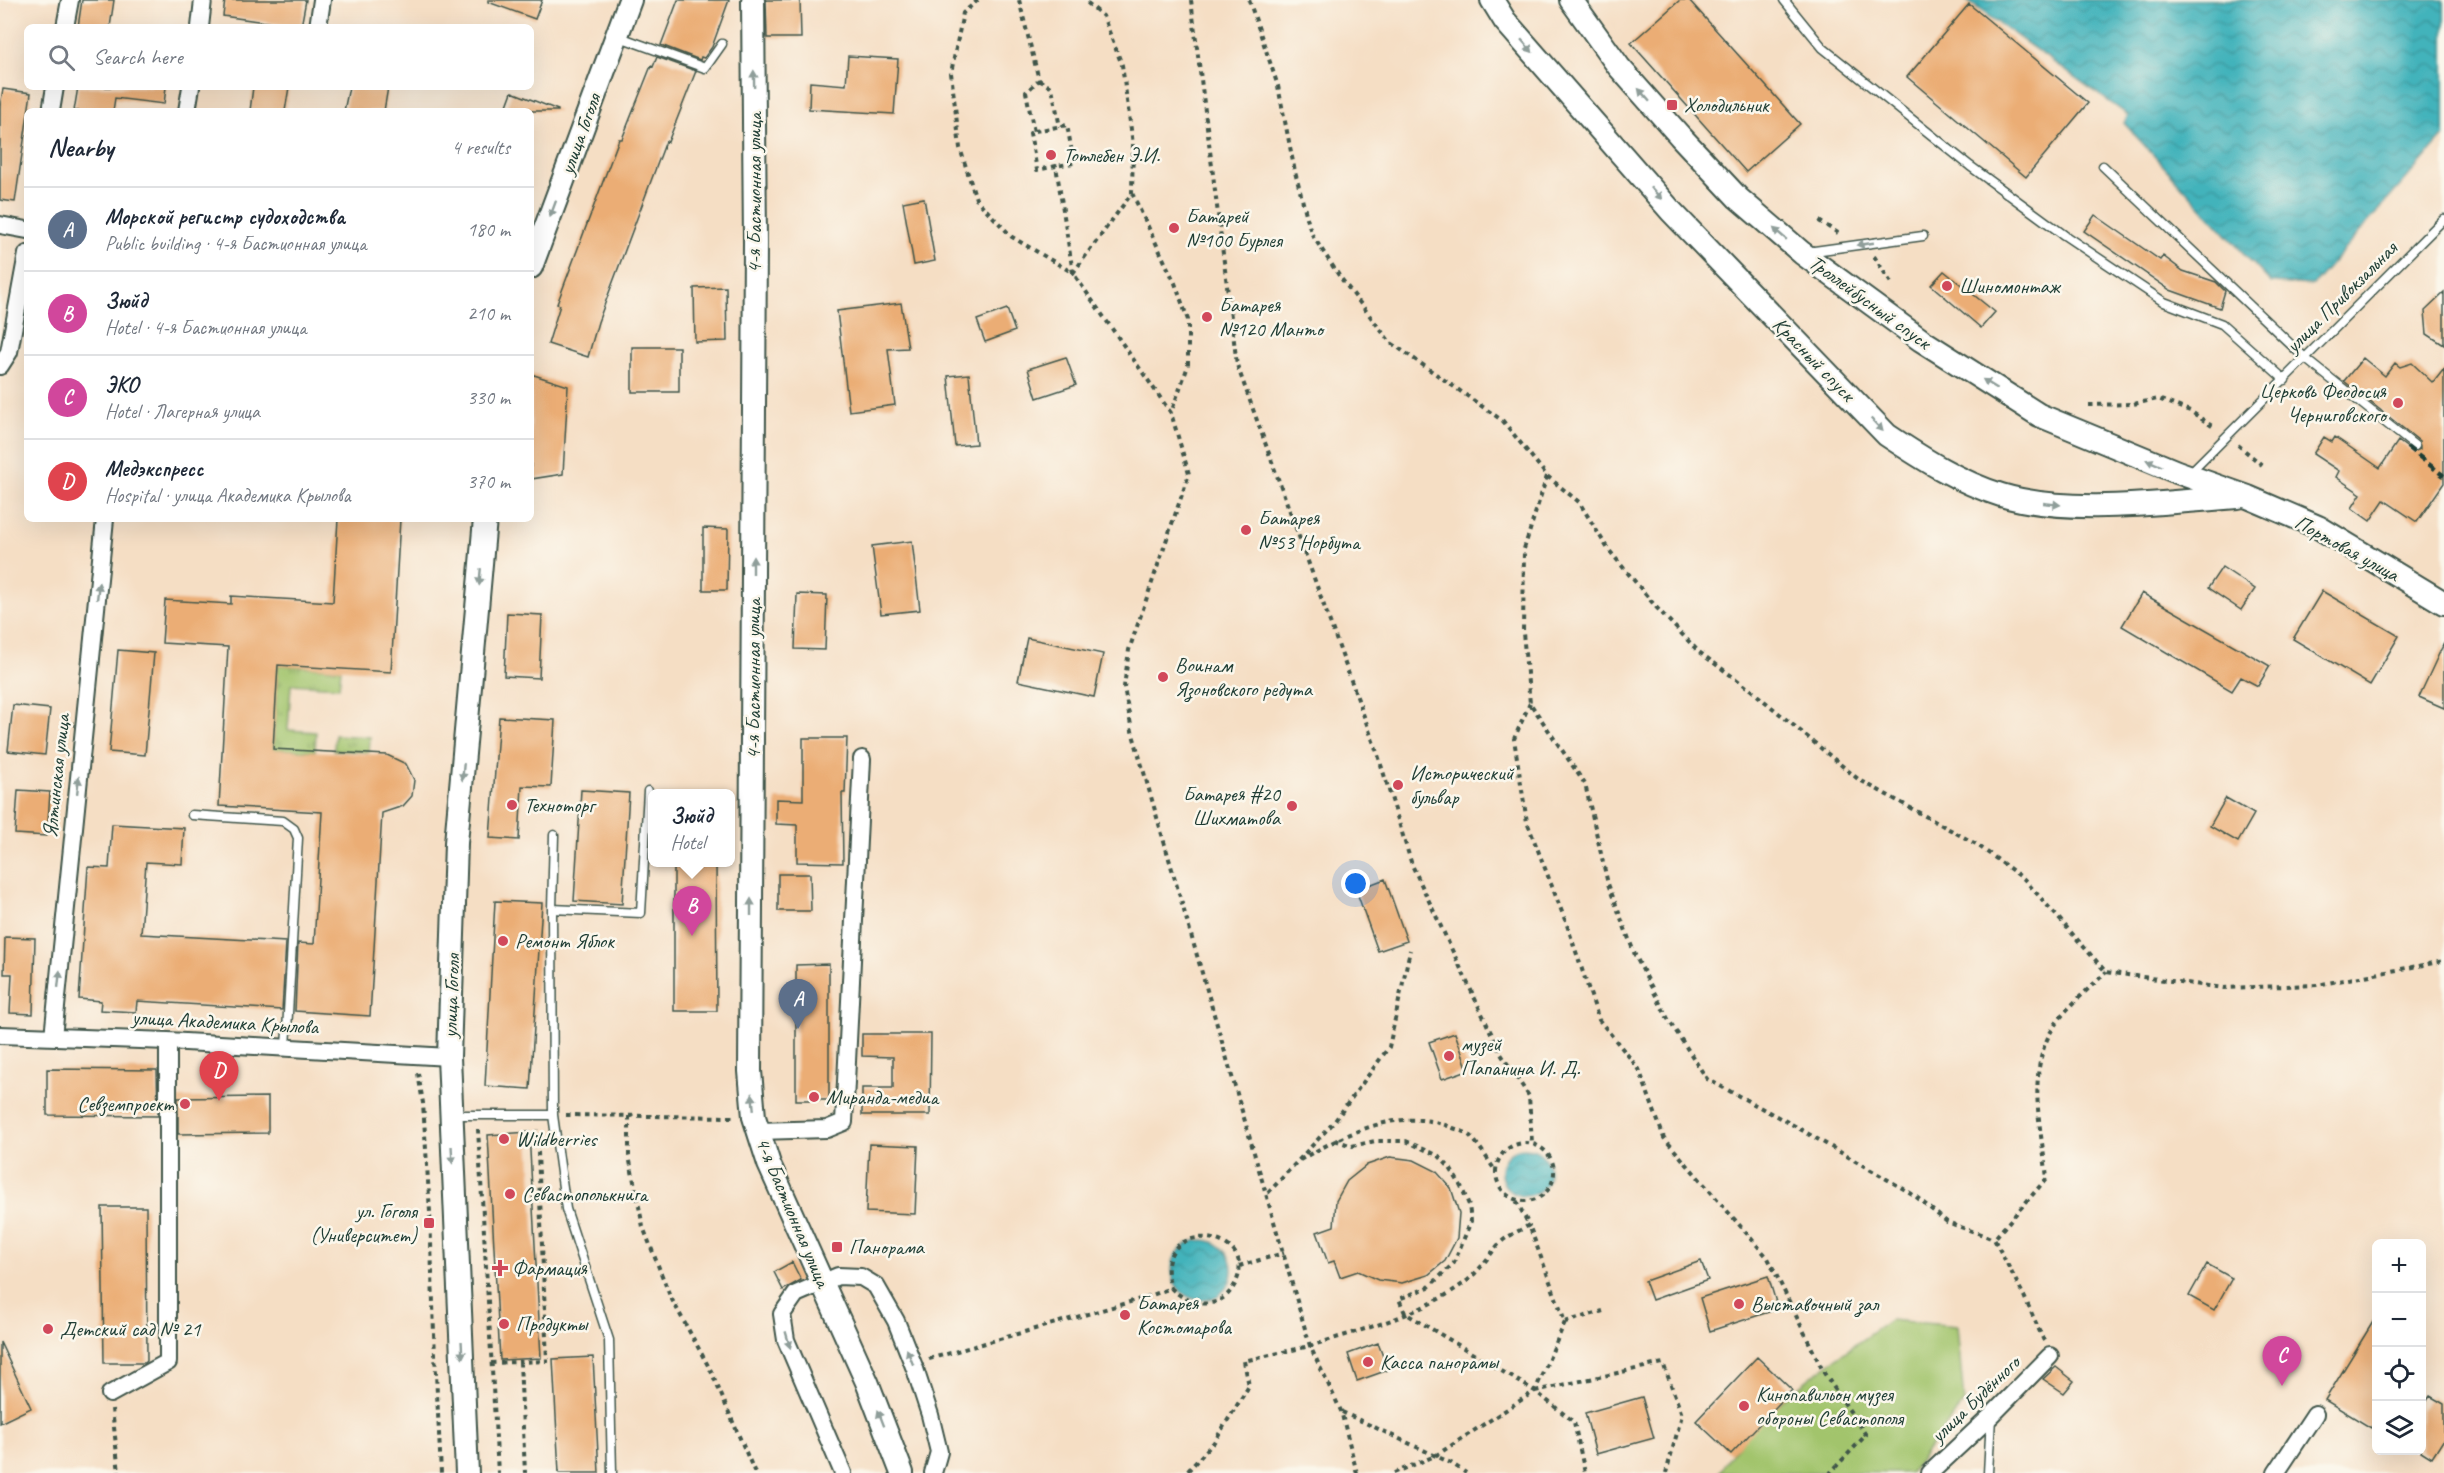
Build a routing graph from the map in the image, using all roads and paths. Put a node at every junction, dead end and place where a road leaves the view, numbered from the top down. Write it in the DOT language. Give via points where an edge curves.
graph roads {
  1 [pos="70,0"];
  2 [pos="203,0"];
  3 [pos="322,0"];
  4 [pos="630,0"];
  5 [pos="753,0"];
  6 [pos="978,0"];
  7 [pos="1018,0"];
  8 [pos="1084,0"];
  9 [pos="1191,0"];
  10 [pos="1249,0"];
  11 [pos="1492,0"];
  12 [pos="1571,0"];
  13 [pos="1784,0"];
  14 [pos="66,24"];
  15 [pos="200,24"];
  16 [pos="318,24"];
  17 [pos="617,36"];
  18 [pos="722,44"];
  19 [pos="1039,80"];
  20 [pos="54,90"];
  21 [pos="191,90"];
  22 [pos="52,108"];
  23 [pos="188,108"];
  24 [pos="1060,127"];
  25 [pos="1034,132"];
  26 [pos="1056,166"];
  27 [pos="2103,166"];
  28 [pos="1132,193"];
  29 [pos="2444,219"];
  30 [pos="0,225"];
  31 [pos="24,229"];
  32 [pos="1923,236"];
  33 [pos="1802,253"];
  34 [pos="534,259"];
  35 [pos="24,270"];
  36 [pos="1073,273"];
  37 [pos="2306,359"];
  38 [pos="0,366"];
  39 [pos="2285,380"];
  40 [pos="2089,405"];
  41 [pos="1171,413"];
  42 [pos="2227,436"];
  43 [pos="2415,446"];
  44 [pos="2262,465"];
  45 [pos="1547,476"];
  46 [pos="2187,476"];
  47 [pos="2248,497"];
  48 [pos="105,522"];
  49 [pos="485,522"];
  50 [pos="2444,603"];
  51 [pos="1530,703"];
  52 [pos="862,759"];
  53 [pos="648,791"];
  54 [pos="192,815"];
  55 [pos="554,835"];
  56 [pos="552,909"];
  57 [pos="1410,950"];
  58 [pos="2444,961"];
  59 [pos="2106,972"];
  60 [pos="0,1035"];
  61 [pos="53,1037"];
  62 [pos="168,1041"];
  63 [pos="286,1048"];
  64 [pos="449,1057"];
  65 [pos="411,1071"];
  66 [pos="450,1114"];
  67 [pos="553,1115"];
  68 [pos="478,1116"];
  69 [pos="537,1116"];
  70 [pos="629,1116"];
  71 [pos="757,1124"];
  72 [pos="1335,1140"];
  73 [pos="1532,1143"];
  74 [pos="1295,1163"];
  75 [pos="1495,1170"];
  76 [pos="1267,1194"];
  77 [pos="1516,1200"];
  78 [pos="1529,1225"];
  79 [pos="1994,1239"];
  80 [pos="1284,1253"];
  81 [pos="1239,1266"];
  82 [pos="821,1281"];
  83 [pos="1171,1288"];
  84 [pos="1603,1311"];
  85 [pos="1405,1313"];
  86 [pos="1565,1322"];
  87 [pos="1310,1346"];
  88 [pos="2050,1356"];
  89 [pos="928,1359"];
  90 [pos="520,1362"];
  91 [pos="491,1363"];
  92 [pos="1535,1391"];
  93 [pos="110,1394"];
  94 [pos="1341,1411"];
  95 [pos="2315,1414"];
  96 [pos="1991,1416"];
  97 [pos="1435,1456"];
  98 [pos="119,1473"];
  99 [pos="441,1473"];
  100 [pos="467,1473"];
  101 [pos="498,1473"];
  102 [pos="525,1473"];
  103 [pos="612,1473"];
  104 [pos="755,1473"];
  105 [pos="843,1473"];
  106 [pos="902,1473"];
  107 [pos="933,1473"];
  108 [pos="1186,1473"];
  109 [pos="1357,1473"];
  110 [pos="1394,1473"];
  111 [pos="1466,1473"];
  112 [pos="1585,1473"];
  113 [pos="1666,1473"];
  114 [pos="1830,1473"];
  115 [pos="1930,1473"];
  116 [pos="1988,1473"];
  117 [pos="2276,1473"];
  1 -- 14 [label="street"];
  2 -- 15 [label="street"];
  3 -- 16 [label="street"];
  4 -- 17 [label="main road, улица Гоголя"];
  71 -- 5 [label="main road, 4-я Бастионная улица, one-way" via="750,1071"];
  6 -- 36 [label="path" via="963,13 951,73 960,148 976,200 1012,237"];
  7 -- 19 [label="path"];
  8 -- 28 [label="path" via="1103,16 1122,65 1133,144"];
  9 -- 73 [label="path" via="1237,365 1378,755 1413,865 1501,1054 1529,1096"];
  10 -- 45 [label="path" via="1278,86 1311,232 1390,342 1503,421"];
  11 -- 47 [label="main road, Красный спуск, one-way" via="1505,21 1671,211 1887,435 1928,463 2002,495 2051,504"];
  33 -- 12 [label="main road, Троллейбусный спуск, one-way" via="1738,198 1680,136 1619,67"];
  13 -- 39 [label="lane" via="1823,48 1970,166 2164,302 2222,324"];
  17 -- 18 [label="lane" via="705,68"];
  17 -- 34 [label="main road, улица Гоголя, one-way"];
  19 -- 24 [label="path" via="1052,88"];
  19 -- 25 [label="path" via="1026,92"];
  20 -- 22 [label="street"];
  21 -- 23 [label="street"];
  24 -- 25 [label="path"];
  24 -- 26 [label="path" via="1066,125 1074,163"];
  25 -- 26 [label="path" via="1030,133 1037,170"];
  26 -- 36 [label="path"];
  27 -- 37 [label="lane"];
  28 -- 36 [label="path"];
  28 -- 41 [label="path" via="1188,320 1188,366"];
  29 -- 37 [label="lane, улица Привокзальная"];
  30 -- 31 [label="street"];
  32 -- 33 [label="lane, one-way"];
  46 -- 33 [label="main road, Троллейбусный спуск, one-way" via="2039,415 1921,340"];
  35 -- 38 [label="street" via="9,352"];
  36 -- 41 [label="path"];
  37 -- 39 [label="lane, улица Привокзальная"];
  37 -- 43 [label="lane"];
  39 -- 42 [label="lane, улица Привокзальная"];
  40 -- 42 [label="path" via="2158,399 2190,411"];
  41 -- 76 [label="path" via="1189,474 1129,650 1124,687 1132,731"];
  42 -- 44 [label="path"];
  42 -- 46 [label="lane, улица Привокзальная"];
  45 -- 51 [label="path" via="1524,549 1523,633"];
  45 -- 59 [label="path" via="1579,502 1608,549 1699,652 1858,779 1976,844 2024,879"];
  46 -- 47 [label="main road, Троллейбусный спуск"];
  47 -- 50 [label="main road, Портовая улица" via="2318,527"];
  61 -- 48 [label="street, Ялтинская улица, one-way"];
  49 -- 64 [label="main road, улица Гоголя, one-way" via="456,843"];
  51 -- 79 [label="path" via="1585,784 1608,884 1635,955 1668,1019 1707,1080 1914,1195 1947,1222"];
  51 -- 114 [label="path" via="1514,739 1527,822 1599,1020 1639,1069 1664,1138 1768,1258 1824,1373 1866,1435"];
  52 -- 71 [label="street" via="844,1122 827,1129"];
  53 -- 56 [label="lane" via="642,913"];
  54 -- 63 [label="lane" via="283,821 298,838"];
  55 -- 56 [label="lane"];
  56 -- 67 [label="lane"];
  57 -- 74 [label="path" via="1389,1047 1334,1122"];
  58 -- 59 [label="path" via="2317,985 2258,987 2223,988"];
  59 -- 79 [label="path" via="2055,1024 2042,1053 2037,1091 2047,1178"];
  60 -- 61 [label="street, улица Академика Крылова"];
  61 -- 62 [label="street, улица Академика Крылова"];
  62 -- 63 [label="street, улица Академика Крылова"];
  62 -- 93 [label="street" via="168,1362"];
  63 -- 64 [label="street, улица Академика Крылова"];
  64 -- 66 [label="main road, улица Гоголя"];
  65 -- 99 [label="path" via="419,1074 423,1103"];
  66 -- 68 [label="lane"];
  66 -- 100 [label="main road, улица Гоголя, one-way"];
  67 -- 69 [label="lane"];
  67 -- 70 [label="path"];
  67 -- 103 [label="lane" via="566,1209 609,1340"];
  68 -- 69 [label="lane"];
  68 -- 91 [label="path"];
  69 -- 90 [label="path" via="547,1361"];
  70 -- 71 [label="path"];
  70 -- 104 [label="path" via="629,1156 643,1227 670,1296 711,1371"];
  71 -- 82 [label="main road, 4-я Бастионная улица" via="769,1164"];
  72 -- 74 [label="path"];
  72 -- 75 [label="path" via="1376,1124 1403,1120 1441,1122 1469,1135"];
  72 -- 85 [label="path" via="1352,1146 1406,1141 1439,1156 1450,1168 1469,1205 1471,1221 1454,1263 1429,1287 1400,1299"];
  73 -- 75 [label="path" via="1506,1148"];
  73 -- 77 [label="path" via="1549,1155 1554,1174 1552,1185 1537,1199"];
  74 -- 76 [label="path"];
  75 -- 77 [label="path" via="1500,1189"];
  76 -- 80 [label="path"];
  77 -- 78 [label="path"];
  78 -- 85 [label="path" via="1500,1243 1468,1279 1433,1302"];
  78 -- 86 [label="path"];
  79 -- 88 [label="path"];
  80 -- 81 [label="path"];
  80 -- 87 [label="path"];
  81 -- 83 [label="path" via="1233,1289 1211,1303 1182,1300"];
  81 -- 83 [label="path" via="1228,1245 1212,1237 1199,1237 1175,1250 1169,1262"];
  82 -- 105 [label="street, one-way" via="796,1294 782,1314 786,1340"];
  106 -- 82 [label="main road, 4-я Бастионная улица, one-way" via="867,1382"];
  107 -- 82 [label="street, one-way" via="939,1452 930,1415 896,1321 876,1286 861,1277 838,1276"];
  83 -- 89 [label="path"];
  84 -- 86 [label="path"];
  85 -- 87 [label="path"];
  85 -- 92 [label="path"];
  86 -- 92 [label="path"];
  87 -- 94 [label="path"];
  87 -- 108 [label="path" via="1244,1361 1249,1386 1214,1442"];
  88 -- 96 [label="street, улица Будённого"];
  90 -- 91 [label="path"];
  90 -- 102 [label="path"];
  91 -- 101 [label="path"];
  92 -- 97 [label="path"];
  92 -- 112 [label="path" via="1574,1422"];
  92 -- 113 [label="path" via="1663,1363 1682,1415"];
  93 -- 98 [label="path"];
  94 -- 97 [label="path"];
  94 -- 109 [label="path"];
  95 -- 117 [label="street"];
  96 -- 115 [label="street, улица Будённого"];
  96 -- 116 [label="lane"];
  97 -- 110 [label="path"];
  97 -- 111 [label="path"];
}
